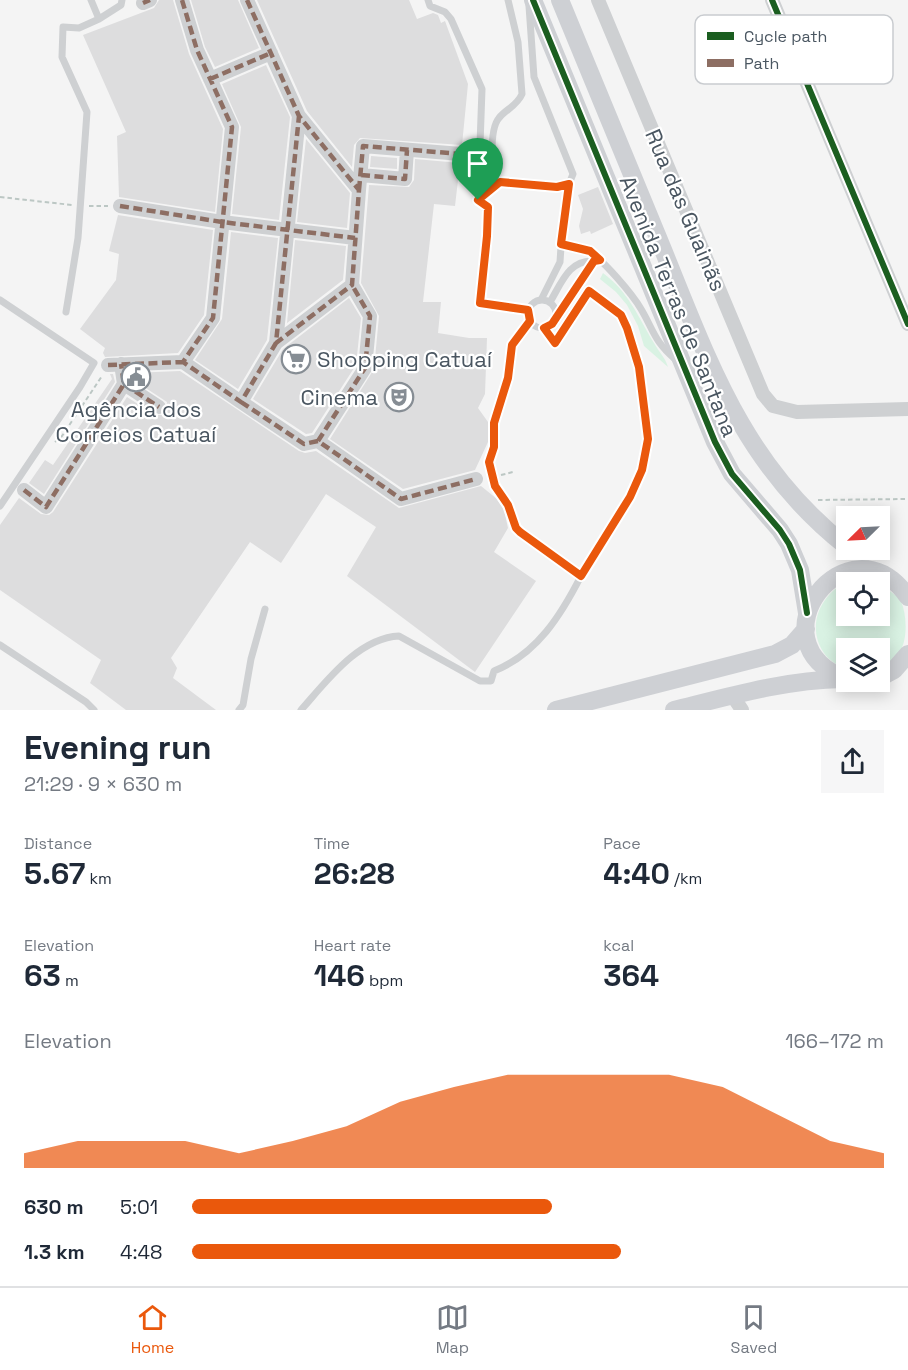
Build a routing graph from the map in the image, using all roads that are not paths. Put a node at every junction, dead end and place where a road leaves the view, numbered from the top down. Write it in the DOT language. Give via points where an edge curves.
graph roads {
  1 [pos="91,0"];
  2 [pos="122,0"];
  3 [pos="182,0"];
  4 [pos="247,0"];
  5 [pos="428,0"];
  6 [pos="508,0"];
  7 [pos="528,0"];
  8 [pos="533,0"];
  9 [pos="560,0"];
  10 [pos="598,0"];
  11 [pos="772,0"];
  12 [pos="778,15"];
  13 [pos="99,19"];
  14 [pos="271,53"];
  15 [pos="210,79"];
  16 [pos="807,84"];
  17 [pos="299,116"];
  18 [pos="407,150"];
  19 [pos="461,154"];
  20 [pos="361,175"];
  21 [pos="500,182"];
  22 [pos="569,184"];
  23 [pos="359,190"];
  24 [pos="478,200"];
  25 [pos="120,206"];
  26 [pos="222,222"];
  27 [pos="288,230"];
  28 [pos="355,238"];
  29 [pos="561,244"];
  30 [pos="597,261"];
  31 [pos="352,285"];
  32 [pos="0,300"];
  33 [pos="541,300"];
  34 [pos="550,302"];
  35 [pos="528,310"];
  36 [pos="66,312"];
  37 [pos="556,317"];
  38 [pos="530,321"];
  39 [pos="908,324"];
  40 [pos="544,328"];
  41 [pos="276,343"];
  42 [pos="183,362"];
  43 [pos="684,367"];
  44 [pos="124,384"];
  45 [pos="241,402"];
  46 [pos="159,407"];
  47 [pos="908,409"];
  48 [pos="318,441"];
  49 [pos="476,479"];
  50 [pos="24,490"];
  51 [pos="0,506"];
  52 [pos="836,537"];
  53 [pos="865,560"];
  54 [pos="581,576"];
  55 [pos="897,583"];
  56 [pos="908,597"];
  57 [pos="265,609"];
  58 [pos="806,621"];
  59 [pos="0,645"];
  60 [pos="908,654"];
  61 [pos="894,670"];
  62 [pos="836,673"];
  63 [pos="836,679"];
  64 [pos="737,703"];
  65 [pos="94,710"];
  66 [pos="239,710"];
  67 [pos="301,710"];
  68 [pos="556,710"];
  69 [pos="674,710"];
  1 -- 13 [label="lane"];
  2 -- 13 [label="lane" via="121,5"];
  3 -- 15 [label="street" via="196,50"];
  4 -- 14 [label="street"];
  5 -- 24 [label="lane" via="430,6 451,19 482,89"];
  6 -- 21 [label="lane" via="518,42 522,94 497,120 494,129 493,173"];
  7 -- 22 [label="lane" via="534,77 573,174"];
  8 -- 43 [label="street, Avenida Terras de Santana"];
  9 -- 52 [label="street, Avenida Terras de Santana" via="735,417 795,500"];
  10 -- 47 [label="street, Rua das Guainãs" via="763,394 773,406 797,412"];
  11 -- 12 [label="street"];
  13 -- 36 [label="lane" via="79,28 63,27 62,57 87,112 78,238"];
  14 -- 15 [label="street"];
  14 -- 17 [label="street"];
  15 -- 26 [label="street" via="232,127"];
  16 -- 39 [label="street"];
  17 -- 23 [label="street"];
  17 -- 27 [label="street"];
  18 -- 19 [label="street"];
  18 -- 20 [label="street" via="363,146"];
  18 -- 20 [label="street" via="405,179"];
  20 -- 23 [label="street"];
  21 -- 22 [label="lane" via="557,187"];
  21 -- 24 [label="lane"];
  22 -- 29 [label="lane"];
  23 -- 28 [label="street"];
  24 -- 35 [label="lane" via="488,207 480,303"];
  25 -- 26 [label="street"];
  26 -- 27 [label="street"];
  26 -- 42 [label="street" via="213,318"];
  27 -- 28 [label="street"];
  27 -- 41 [label="street"];
  28 -- 31 [label="street"];
  29 -- 30 [label="lane" via="590,251"];
  29 -- 33 [label="lane" via="559,267"];
  30 -- 34 [label="lane" via="575,264"];
  30 -- 37 [label="lane"];
  30 -- 43 [label="lane" via="631,294 658,343"];
  31 -- 41 [label="street"];
  31 -- 48 [label="street" via="370,316 365,368"];
  32 -- 51 [label="lane" via="94,363"];
  33 -- 34 [label="lane"];
  33 -- 35 [label="lane"];
  34 -- 37 [label="lane"];
  35 -- 38 [label="lane"];
  37 -- 40 [label="lane"];
  38 -- 40 [label="lane"];
  38 -- 54 [label="lane" via="512,345 508,378 494,423 490,470 516,528"];
  40 -- 54 [label="lane" via="555,343 589,291 621,315 639,367 645,404 648,439 642,470 630,497"];
  41 -- 45 [label="street"];
  42 -- 44 [label="street" via="114,365"];
  42 -- 45 [label="street"];
  43 -- 58 [label="street, Avenida Terras de Santana" via="723,459 796,556 804,585"];
  44 -- 46 [label="street"];
  44 -- 50 [label="street" via="46,507"];
  45 -- 48 [label="street" via="304,444"];
  48 -- 49 [label="street" via="401,499"];
  53 -- 55 [label="street, Avenida Terras de Santana"];
  54 -- 67 [label="lane" via="553,625 527,652 494,671 491,681 480,681 399,636 392,636 365,646"];
  55 -- 56 [label="street, Avenida Terras de Santana"];
  55 -- 58 [label="street" via="878,573 859,570 839,574 822,586 810,603"];
  57 -- 66 [label="lane"];
  58 -- 62 [label="street, Avenida Terras de Santana" via="809,644 820,662"];
  58 -- 68 [label="street" via="792,645 775,654"];
  59 -- 65 [label="lane"];
  60 -- 61 [label="street"];
  63 -- 64 [label="street" via="805,681"];
  64 -- 69 [label="street"];
}
